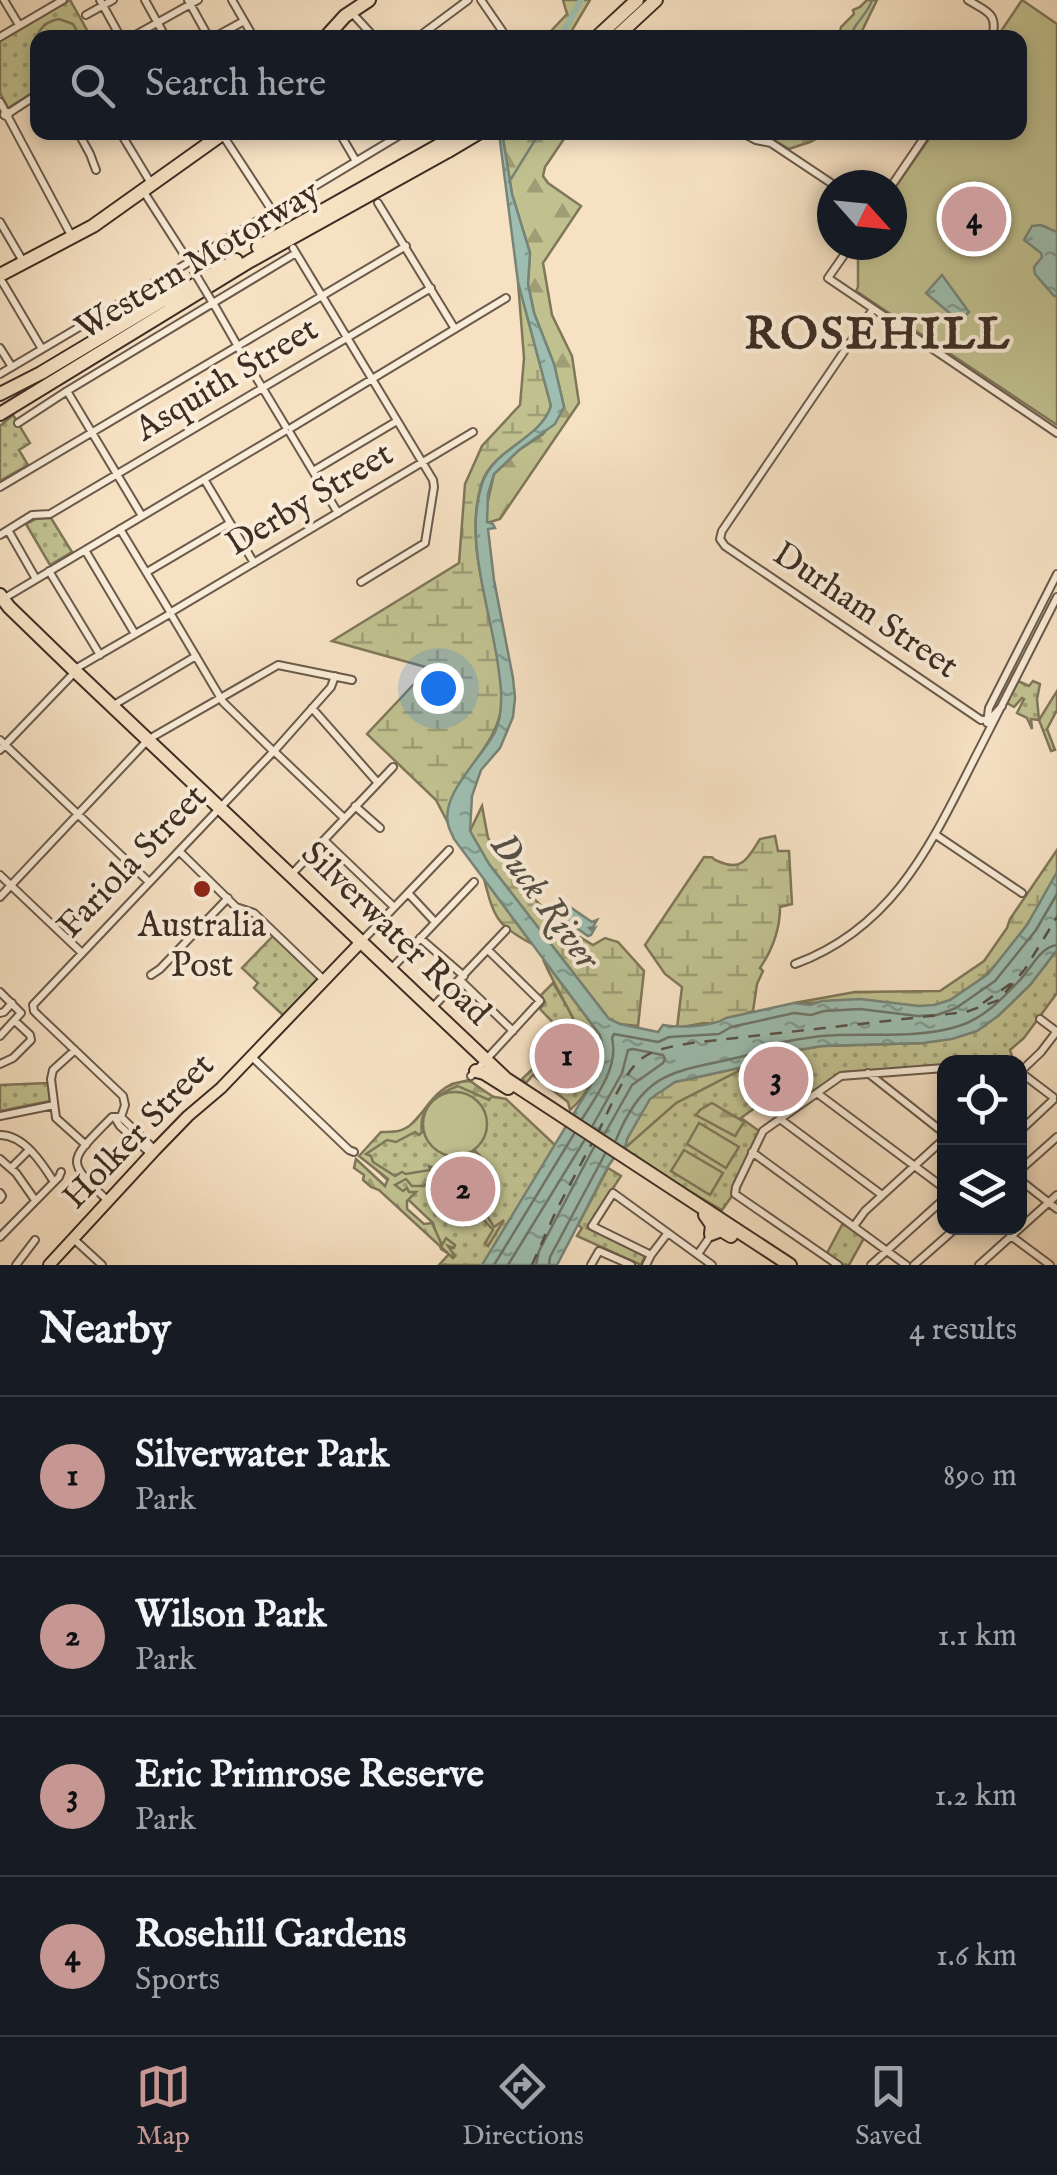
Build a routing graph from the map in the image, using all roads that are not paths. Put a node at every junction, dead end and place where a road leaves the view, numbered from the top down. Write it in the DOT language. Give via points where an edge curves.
graph roads {
  1 [pos="4,0"];
  2 [pos="62,0"];
  3 [pos="113,0"];
  4 [pos="145,0"];
  5 [pos="232,0"];
  6 [pos="365,0"];
  7 [pos="468,0"];
  8 [pos="481,0"];
  9 [pos="628,0"];
  10 [pos="637,0"];
  11 [pos="646,0"];
  12 [pos="656,0"];
  13 [pos="968,0"];
  14 [pos="192,1"];
  15 [pos="102,3"];
  16 [pos="351,12"];
  17 [pos="86,16"];
  18 [pos="244,20"];
  19 [pos="158,22"];
  20 [pos="20,26"];
  21 [pos="117,30"];
  22 [pos="144,30"];
  23 [pos="162,30"];
  24 [pos="207,30"];
  25 [pos="226,30"];
  26 [pos="250,30"];
  27 [pos="328,30"];
  28 [pos="332,30"];
  29 [pos="368,30"];
  30 [pos="429,30"];
  31 [pos="502,30"];
  32 [pos="600,30"];
  33 [pos="602,30"];
  34 [pos="614,30"];
  35 [pos="623,30"];
  36 [pos="993,30"];
  37 [pos="0,37"];
  38 [pos="30,99"];
  39 [pos="0,102"];
  40 [pos="5,115"];
  41 [pos="82,140"];
  42 [pos="127,140"];
  43 [pos="211,140"];
  44 [pos="226,140"];
  45 [pos="344,140"];
  46 [pos="391,140"];
  47 [pos="759,140"];
  48 [pos="923,140"];
  49 [pos="453,143"];
  50 [pos="356,161"];
  51 [pos="96,170"];
  52 [pos="902,170"];
  53 [pos="817,173"];
  54 [pos="144,186"];
  55 [pos="378,202"];
  56 [pos="273,212"];
  57 [pos="0,222"];
  58 [pos="71,235"];
  59 [pos="406,246"];
  60 [pos="21,258"];
  61 [pos="840,260"];
  62 [pos="190,267"];
  63 [pos="0,274"];
  64 [pos="431,288"];
  65 [pos="322,296"];
  66 [pos="506,298"];
  67 [pos="212,302"];
  68 [pos="873,308"];
  69 [pos="456,329"];
  70 [pos="347,338"];
  71 [pos="238,346"];
  72 [pos="0,348"];
  73 [pos="42,349"];
  74 [pos="12,367"];
  75 [pos="0,374"];
  76 [pos="56,380"];
  77 [pos="372,380"];
  78 [pos="264,388"];
  79 [pos="68,391"];
  80 [pos="0,394"];
  81 [pos="0,405"];
  82 [pos="0,414"];
  83 [pos="0,422"];
  84 [pos="397,422"];
  85 [pos="18,424"];
  86 [pos="288,430"];
  87 [pos="473,432"];
  88 [pos="92,433"];
  89 [pos="1057,433"];
  90 [pos="422,463"];
  91 [pos="313,471"];
  92 [pos="117,474"];
  93 [pos="204,479"];
  94 [pos="0,487"];
  95 [pos="338,513"];
  96 [pos="142,516"];
  97 [pos="230,523"];
  98 [pos="120,529"];
  99 [pos="4,532"];
  100 [pos="85,550"];
  101 [pos="254,562"];
  102 [pos="49,571"];
  103 [pos="146,572"];
  104 [pos="1057,574"];
  105 [pos="36,579"];
  106 [pos="360,582"];
  107 [pos="1057,597"];
  108 [pos="1,600"];
  109 [pos="170,613"];
  110 [pos="135,634"];
  111 [pos="1024,637"];
  112 [pos="1035,638"];
  113 [pos="1017,652"];
  114 [pos="100,655"];
  115 [pos="1027,655"];
  116 [pos="196,656"];
  117 [pos="73,673"];
  118 [pos="334,676"];
  119 [pos="1009,678"];
  120 [pos="352,680"];
  121 [pos="220,697"];
  122 [pos="992,704"];
  123 [pos="1003,705"];
  124 [pos="112,706"];
  125 [pos="312,708"];
  126 [pos="983,721"];
  127 [pos="984,739"];
  128 [pos="146,742"];
  129 [pos="2,745"];
  130 [pos="274,751"];
  131 [pos="393,766"];
  132 [pos="378,783"];
  133 [pos="355,806"];
  134 [pos="218,810"];
  135 [pos="78,815"];
  136 [pos="344,818"];
  137 [pos="380,828"];
  138 [pos="935,835"];
  139 [pos="324,840"];
  140 [pos="449,850"];
  141 [pos="179,851"];
  142 [pos="0,875"];
  143 [pos="290,876"];
  144 [pos="149,882"];
  145 [pos="474,882"];
  146 [pos="11,886"];
  147 [pos="408,893"];
  148 [pos="1022,893"];
  149 [pos="0,897"];
  150 [pos="228,898"];
  151 [pos="394,907"];
  152 [pos="435,922"];
  153 [pos="506,930"];
  154 [pos="420,938"];
  155 [pos="359,944"];
  156 [pos="488,950"];
  157 [pos="82,953"];
  158 [pos="796,964"];
  159 [pos="390,970"];
  160 [pos="151,974"];
  161 [pos="462,978"];
  162 [pos="325,980"];
  163 [pos="0,992"];
  164 [pos="12,1003"];
  165 [pos="432,1009"];
  166 [pos="0,1013"];
  167 [pos="1040,1019"];
  168 [pos="15,1022"];
  169 [pos="513,1031"];
  170 [pos="1057,1031"];
  171 [pos="0,1036"];
  172 [pos="77,1054"];
  173 [pos="252,1058"];
  174 [pos="0,1064"];
  175 [pos="1027,1065"];
  176 [pos="478,1068"];
  177 [pos="937,1069"];
  178 [pos="868,1074"];
  179 [pos="1027,1077"];
  180 [pos="817,1093"];
  181 [pos="1055,1099"];
  182 [pos="54,1106"];
  183 [pos="0,1116"];
  184 [pos="118,1117"];
  185 [pos="780,1119"];
  186 [pos="1027,1125"];
  187 [pos="937,1130"];
  188 [pos="0,1136"];
  189 [pos="1057,1136"];
  190 [pos="937,1143"];
  191 [pos="86,1146"];
  192 [pos="29,1150"];
  193 [pos="354,1152"];
  194 [pos="752,1152"];
  195 [pos="155,1154"];
  196 [pos="0,1159"];
  197 [pos="628,1162"];
  198 [pos="1027,1164"];
  199 [pos="915,1166"];
  200 [pos="11,1168"];
  201 [pos="60,1172"];
  202 [pos="54,1182"];
  203 [pos="937,1183"];
  204 [pos="1027,1186"];
  205 [pos="882,1195"];
  206 [pos="1057,1195"];
  207 [pos="35,1200"];
  208 [pos="108,1201"];
  209 [pos="1048,1203"];
  210 [pos="937,1205"];
  211 [pos="1057,1210"];
  212 [pos="706,1215"];
  213 [pos="854,1226"];
  214 [pos="668,1234"];
  215 [pos="712,1234"];
  216 [pos="948,1235"];
  217 [pos="0,1236"];
  218 [pos="1011,1236"];
  219 [pos="35,1240"];
  220 [pos="75,1240"];
  221 [pos="11,1244"];
  222 [pos="751,1246"];
  223 [pos="887,1251"];
  224 [pos="698,1254"];
  225 [pos="651,1255"];
  226 [pos="16,1265"];
  227 [pos="52,1265"];
  228 [pos="102,1265"];
  229 [pos="591,1265"];
  230 [pos="631,1265"];
  231 [pos="646,1265"];
  232 [pos="712,1265"];
  233 [pos="780,1265"];
  234 [pos="790,1265"];
  235 [pos="838,1265"];
  236 [pos="872,1265"];
  237 [pos="906,1265"];
  238 [pos="914,1265"];
  239 [pos="979,1265"];
  240 [pos="1050,1265"];
  1 -- 20 [label="street"];
  2 -- 20 [label="street"];
  3 -- 15 [label="street"];
  4 -- 19 [label="street"];
  5 -- 18 [label="street"];
  6 -- 16 [label="highway"];
  6 -- 27 [label="highway"];
  7 -- 30 [label="street"];
  8 -- 31 [label="street"];
  9 -- 32 [label="highway"];
  10 -- 33 [label="highway"];
  11 -- 34 [label="highway"];
  12 -- 35 [label="highway"];
  13 -- 36 [label="street" via="991,15"];
  14 -- 19 [label="street"];
  14 -- 24 [label="street"];
  15 -- 17 [label="street"];
  15 -- 21 [label="street"];
  16 -- 28 [label="highway"];
  16 -- 29 [label="street"];
  18 -- 25 [label="street"];
  18 -- 26 [label="street"];
  19 -- 22 [label="street"];
  19 -- 23 [label="street"];
  20 -- 37 [label="street"];
  38 -- 40 [label="street"];
  39 -- 40 [label="street"];
  40 -- 58 [label="street"];
  41 -- 51 [label="street"];
  42 -- 54 [label="street"];
  43 -- 54 [label="highway"];
  44 -- 56 [label="street"];
  45 -- 50 [label="street"];
  46 -- 50 [label="street"];
  47 -- 53 [label="street"];
  48 -- 52 [label="street"];
  49 -- 62 [label="highway, Western Motorway"];
  49 -- 76 [label="highway, Western Motorway"];
  50 -- 56 [label="street"];
  54 -- 58 [label="highway"];
  54 -- 62 [label="street"];
  55 -- 59 [label="street"];
  56 -- 62 [label="street"];
  57 -- 60 [label="street"];
  58 -- 60 [label="highway"];
  58 -- 63 [label="highway"];
  59 -- 64 [label="street"];
  59 -- 65 [label="street"];
  60 -- 63 [label="highway"];
  61 -- 68 [label="street" via="828,278"];
  62 -- 67 [label="street, bridge"];
  62 -- 73 [label="street"];
  62 -- 80 [label="highway" via="41,373"];
  62 -- 81 [label="highway, Western Motorway"];
  63 -- 73 [label="street"];
  64 -- 69 [label="street"];
  64 -- 70 [label="street, Asquith Street"];
  65 -- 67 [label="street" via="295,251"];
  65 -- 70 [label="street"];
  65 -- 71 [label="street"];
  66 -- 69 [label="street"];
  67 -- 71 [label="street"];
  67 -- 79 [label="street"];
  68 -- 89 [label="street"];
  68 -- 126 [label="street, Durham Street" via="720,540"];
  69 -- 77 [label="street"];
  70 -- 77 [label="street"];
  70 -- 78 [label="street, Asquith Street"];
  71 -- 78 [label="street"];
  71 -- 88 [label="street"];
  72 -- 74 [label="street"];
  73 -- 74 [label="street"];
  74 -- 75 [label="street"];
  76 -- 82 [label="highway, Western Motorway"];
  76 -- 83 [label="highway"];
  77 -- 84 [label="street"];
  77 -- 86 [label="street"];
  78 -- 86 [label="street"];
  78 -- 92 [label="street, Asquith Street"];
  79 -- 85 [label="street"];
  79 -- 88 [label="street"];
  84 -- 90 [label="street"];
  84 -- 91 [label="street"];
  86 -- 91 [label="street"];
  86 -- 93 [label="street"];
  87 -- 90 [label="street, Derby Street"];
  88 -- 92 [label="street"];
  88 -- 94 [label="street"];
  90 -- 95 [label="street, Derby Street"];
  90 -- 106 [label="street" via="434,487 425,543"];
  91 -- 95 [label="street"];
  92 -- 96 [label="street"];
  92 -- 99 [label="street, Asquith Street"];
  93 -- 96 [label="street"];
  93 -- 97 [label="street"];
  95 -- 101 [label="street, Derby Street"];
  96 -- 98 [label="street"];
  97 -- 101 [label="street"];
  97 -- 103 [label="street"];
  98 -- 100 [label="street"];
  98 -- 103 [label="street"];
  99 -- 105 [label="street"];
  100 -- 102 [label="street"];
  100 -- 110 [label="street"];
  101 -- 109 [label="street, Derby Street"];
  102 -- 105 [label="street"];
  102 -- 114 [label="street"];
  103 -- 109 [label="street"];
  104 -- 111 [label="street"];
  105 -- 108 [label="street"];
  107 -- 112 [label="street"];
  108 -- 117 [label="highway, Silverwater Road"];
  109 -- 110 [label="street, Derby Street"];
  109 -- 116 [label="street"];
  110 -- 114 [label="street, Derby Street"];
  111 -- 112 [label="street"];
  111 -- 113 [label="street"];
  112 -- 115 [label="street"];
  113 -- 115 [label="street"];
  113 -- 119 [label="street"];
  114 -- 117 [label="street, Derby Street"];
  115 -- 119 [label="street"];
  116 -- 121 [label="street"];
  116 -- 124 [label="street"];
  117 -- 124 [label="highway, Silverwater Road"];
  117 -- 128 [label="highway, Silverwater Road"];
  117 -- 129 [label="street, Derby Street"];
  118 -- 120 [label="street"];
  118 -- 121 [label="street" via="278,665"];
  118 -- 125 [label="street, Fariola Street"];
  119 -- 122 [label="street"];
  119 -- 123 [label="street"];
  121 -- 128 [label="street"];
  121 -- 130 [label="street"];
  122 -- 123 [label="street"];
  122 -- 126 [label="street, Durham Street"];
  123 -- 126 [label="street"];
  123 -- 127 [label="street"];
  124 -- 128 [label="highway, Silverwater Road"];
  125 -- 130 [label="street, Fariola Street"];
  125 -- 132 [label="street"];
  126 -- 127 [label="street"];
  127 -- 138 [label="street"];
  128 -- 134 [label="highway, Silverwater Road"];
  128 -- 135 [label="street"];
  129 -- 135 [label="street"];
  130 -- 134 [label="street, Fariola Street"];
  130 -- 136 [label="street"];
  131 -- 132 [label="street"];
  132 -- 133 [label="street"];
  133 -- 136 [label="street"];
  133 -- 137 [label="street"];
  134 -- 141 [label="street, Fariola Street"];
  134 -- 143 [label="highway, Silverwater Road"];
  134 -- 155 [label="highway, Silverwater Road"];
  135 -- 144 [label="street"];
  135 -- 146 [label="street"];
  136 -- 139 [label="street"];
  138 -- 148 [label="street"];
  138 -- 158 [label="street" via="876,914"];
  139 -- 143 [label="street"];
  139 -- 151 [label="street"];
  140 -- 147 [label="street, Holker Street"];
  141 -- 144 [label="street, Fariola Street"];
  141 -- 150 [label="street"];
  142 -- 146 [label="street"];
  143 -- 155 [label="highway, Silverwater Road"];
  144 -- 157 [label="street, Fariola Street"];
  145 -- 152 [label="street"];
  146 -- 149 [label="street"];
  146 -- 157 [label="street"];
  147 -- 151 [label="street, Holker Street"];
  147 -- 152 [label="street"];
  150 -- 160 [label="street"];
  150 -- 162 [label="street" via="256,914"];
  151 -- 155 [label="street, Holker Street"];
  152 -- 154 [label="street"];
  153 -- 156 [label="street"];
  154 -- 159 [label="street"];
  154 -- 161 [label="street"];
  155 -- 159 [label="highway, Silverwater Road"];
  155 -- 162 [label="main road, Holker Street"];
  155 -- 176 [label="highway, Silverwater Road"];
  156 -- 161 [label="street"];
  156 -- 169 [label="street" via="540,1001"];
  157 -- 172 [label="street, Fariola Street" via="33,1007"];
  159 -- 165 [label="highway, Silverwater Road"];
  161 -- 165 [label="street"];
  161 -- 169 [label="street"];
  162 -- 173 [label="main road, Holker Street"];
  163 -- 164 [label="street"];
  164 -- 166 [label="street"];
  164 -- 168 [label="street" via="21,1013"];
  165 -- 176 [label="highway, Silverwater Road"];
  167 -- 170 [label="street"];
  168 -- 171 [label="street"];
  168 -- 174 [label="street" via="32,1040"];
  169 -- 176 [label="street"];
  170 -- 175 [label="street"];
  172 -- 182 [label="street" via="50,1074"];
  172 -- 184 [label="street" via="124,1098"];
  173 -- 193 [label="street"];
  173 -- 195 [label="main road, Holker Street"];
  176 -- 197 [label="highway, Silverwater Road"];
  177 -- 178 [label="street"];
  178 -- 180 [label="street" via="842,1076"];
  178 -- 187 [label="street"];
  179 -- 181 [label="street"];
  180 -- 185 [label="street"];
  180 -- 199 [label="street"];
  181 -- 186 [label="street"];
  182 -- 183 [label="street"];
  182 -- 191 [label="street" via="56,1118"];
  184 -- 191 [label="street"];
  184 -- 195 [label="street"];
  185 -- 194 [label="street" via="762,1132"];
  185 -- 205 [label="street"];
  188 -- 192 [label="street" via="12,1136"];
  189 -- 198 [label="street"];
  190 -- 199 [label="street"];
  191 -- 208 [label="street" via="77,1169"];
  192 -- 200 [label="street"];
  192 -- 202 [label="street"];
  194 -- 213 [label="street"];
  194 -- 235 [label="street" via="735,1194"];
  195 -- 208 [label="main road, Holker Street"];
  195 -- 220 [label="main road, Holker Street"];
  196 -- 200 [label="street"];
  197 -- 212 [label="highway, Silverwater Road"];
  197 -- 234 [label="highway, Silverwater Road"];
  199 -- 203 [label="street"];
  199 -- 205 [label="street"];
  200 -- 207 [label="street"];
  201 -- 202 [label="street"];
  202 -- 207 [label="street"];
  204 -- 209 [label="street"];
  205 -- 213 [label="street"];
  206 -- 209 [label="street"];
  207 -- 217 [label="street"];
  208 -- 220 [label="main road, Holker Street"];
  209 -- 211 [label="street"];
  209 -- 218 [label="street"];
  210 -- 223 [label="street"];
  212 -- 215 [label="highway"];
  212 -- 222 [label="highway, Silverwater Road"];
  213 -- 223 [label="street"];
  214 -- 224 [label="street"];
  214 -- 225 [label="street"];
  214 -- 225 [label="street" via="616,1193 610,1195 592,1226"];
  215 -- 222 [label="highway" via="723,1230"];
  215 -- 224 [label="street"];
  216 -- 238 [label="street"];
  217 -- 221 [label="street"];
  218 -- 239 [label="street"];
  218 -- 240 [label="street"];
  219 -- 226 [label="street"];
  220 -- 227 [label="main road, Holker Street"];
  220 -- 228 [label="street"];
  222 -- 233 [label="highway, Silverwater Road"];
  223 -- 236 [label="street"];
  223 -- 237 [label="street"];
  224 -- 232 [label="street"];
  225 -- 231 [label="street"];
  229 -- 230 [label="street" via="602,1251"];
}
